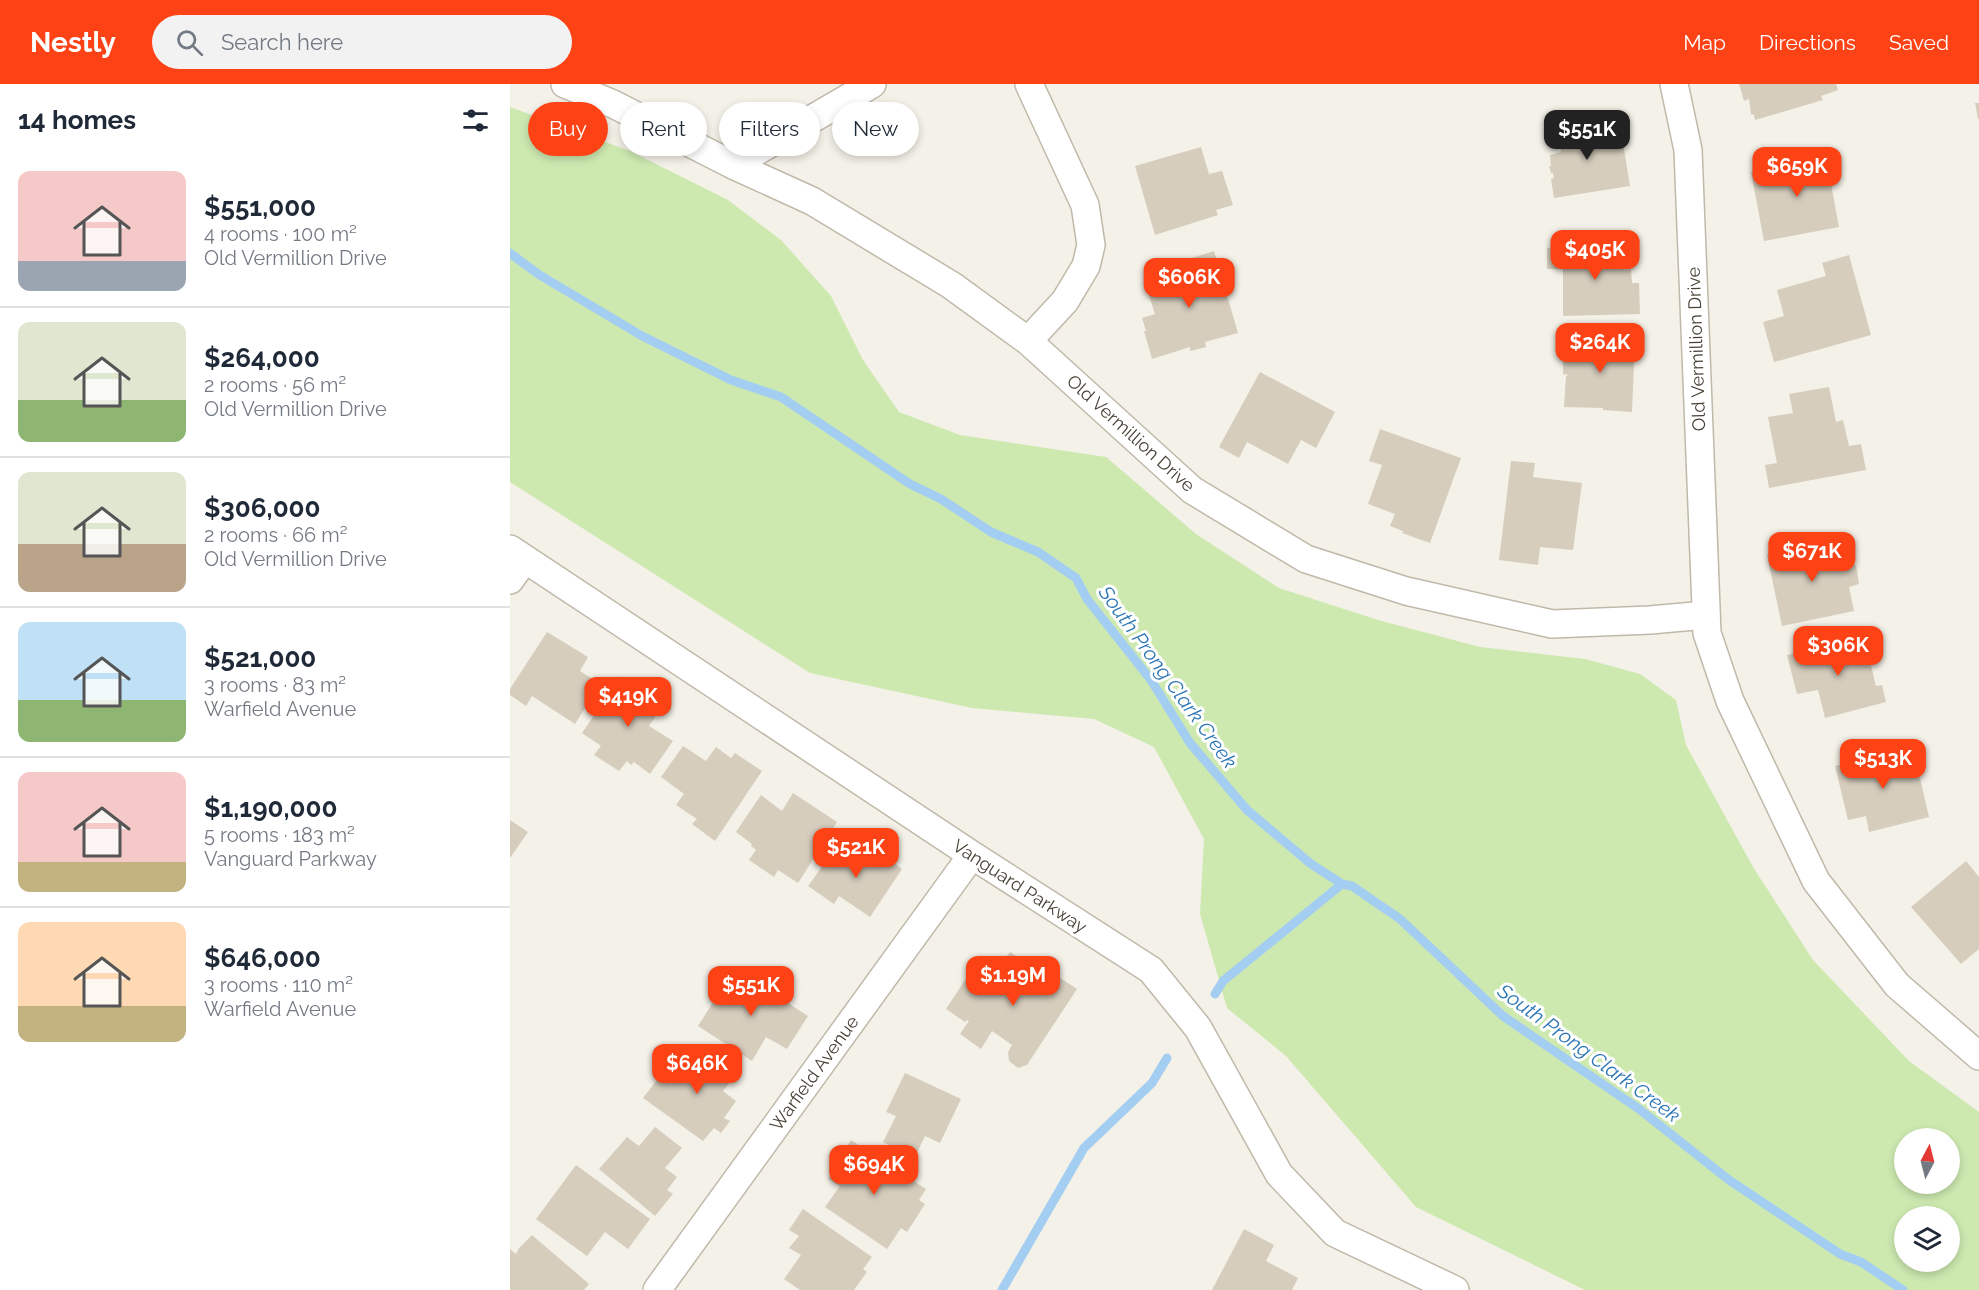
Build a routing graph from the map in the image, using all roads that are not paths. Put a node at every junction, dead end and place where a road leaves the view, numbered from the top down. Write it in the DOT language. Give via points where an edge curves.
graph roads {
  1 [pos="565,84"];
  2 [pos="872,84"];
  3 [pos="1029,84"];
  4 [pos="1674,84"];
  5 [pos="733,165"];
  6 [pos="1028,341"];
  7 [pos="518,554"];
  8 [pos="510,580"];
  9 [pos="1706,615"];
  10 [pos="972,855"];
  11 [pos="1979,1056"];
  12 [pos="657,1290"];
  13 [pos="1455,1290"];
  1 -- 5 [label="street, Old Vermillion Drive"];
  2 -- 5 [label="street"];
  3 -- 6 [label="street" via="1085,206 1091,245 1086,266 1065,302"];
  4 -- 9 [label="street, Old Vermillion Drive" via="1688,150"];
  5 -- 6 [label="street, Old Vermillion Drive" via="812,201 951,285"];
  6 -- 9 [label="street, Old Vermillion Drive" via="1192,489 1306,559 1406,591 1552,624"];
  7 -- 8 [label="street"];
  7 -- 10 [label="street, Vanguard Parkway"];
  9 -- 11 [label="street, Old Vermillion Drive" via="1707,633 1730,701 1816,881 1897,985"];
  10 -- 12 [label="street, Warfield Avenue"];
  10 -- 13 [label="street, Vanguard Parkway" via="1151,970 1198,1028 1279,1174 1335,1233"];
}
